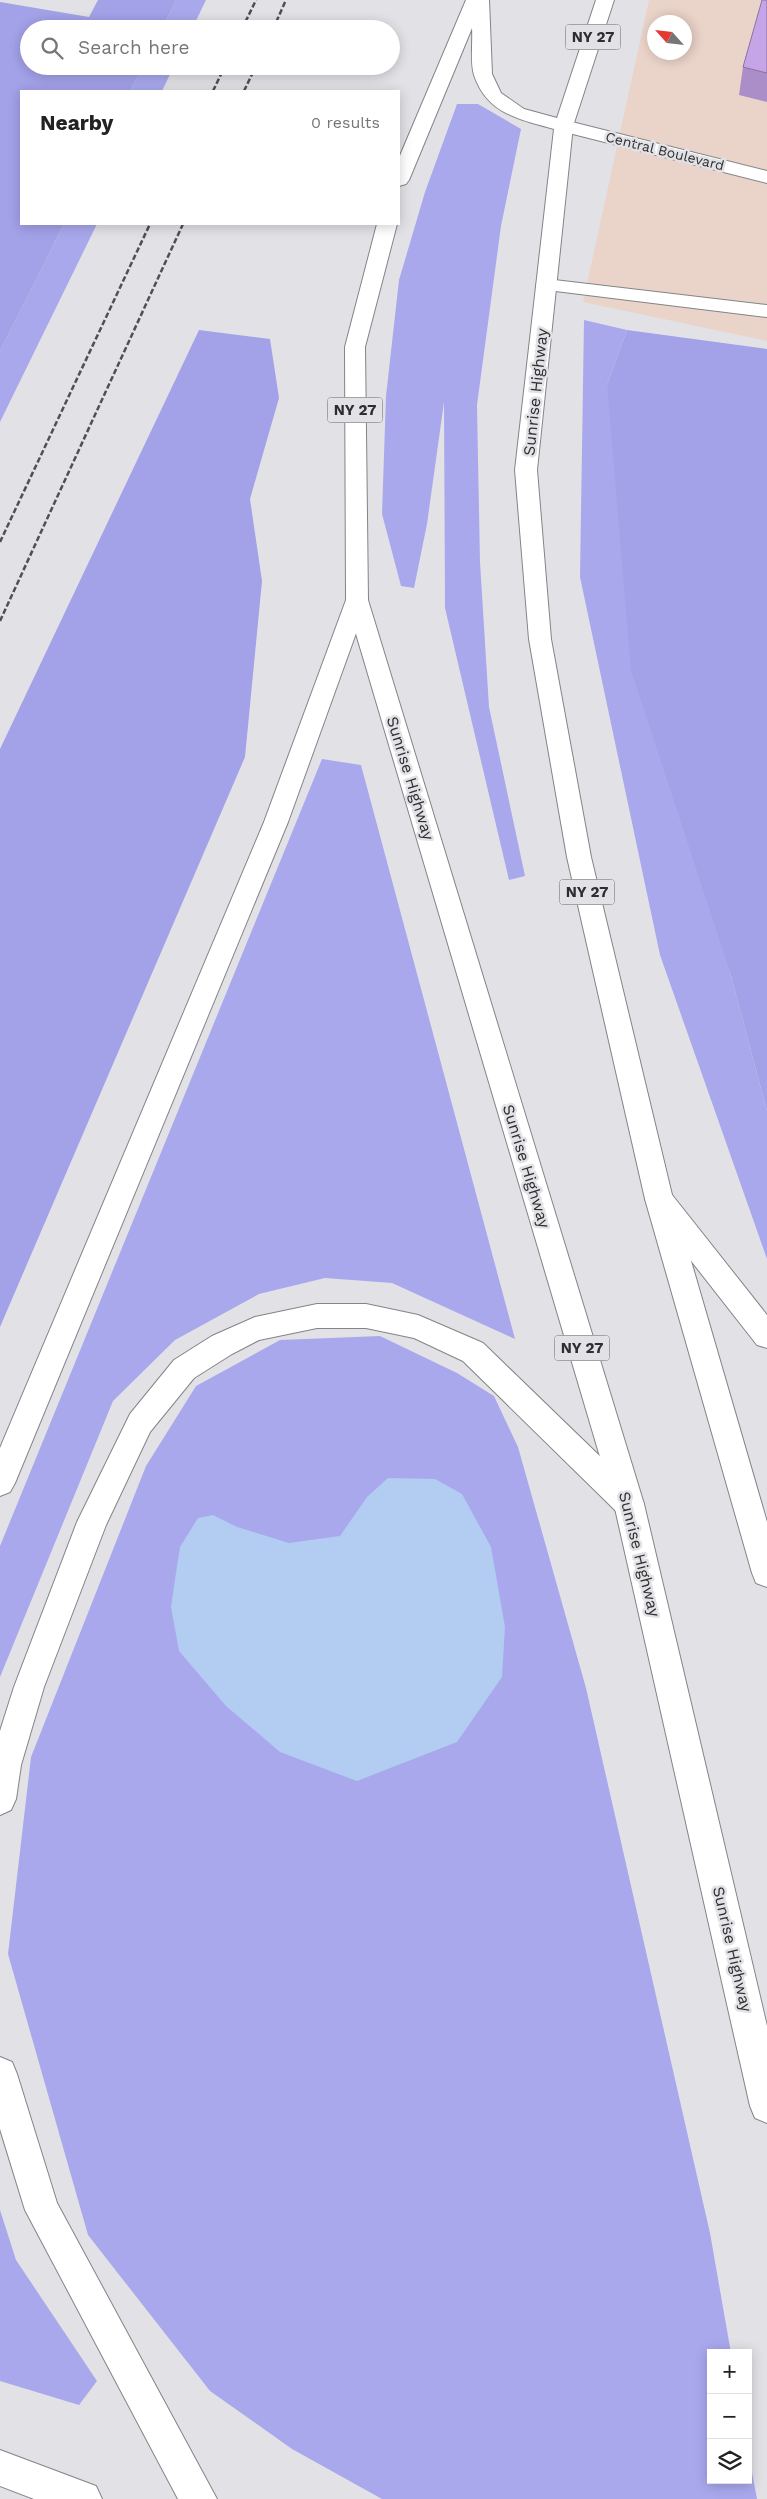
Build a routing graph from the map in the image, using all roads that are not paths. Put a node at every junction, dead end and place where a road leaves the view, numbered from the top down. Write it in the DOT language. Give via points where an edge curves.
graph roads {
  1 [pos="475,0"];
  2 [pos="480,0"];
  3 [pos="605,0"];
  4 [pos="564,126"];
  5 [pos="767,177"];
  6 [pos="400,178"];
  7 [pos="387,225"];
  8 [pos="546,285"];
  9 [pos="767,311"];
  10 [pos="357,600"];
  11 [pos="659,1199"];
  12 [pos="767,1336"];
  13 [pos="0,1483"];
  14 [pos="629,1504"];
  15 [pos="767,1573"];
  16 [pos="0,1800"];
  17 [pos="0,2074"];
  18 [pos="767,2106"];
  19 [pos="0,2468"];
  20 [pos="83,2499"];
  21 [pos="198,2499"];
  1 -- 6 [label="main road"];
  2 -- 4 [label="main road, Central Boulevard" via="483,74 493,96 518,113"];
  3 -- 4 [label="main road, Sunrise Highway / NY 27"];
  4 -- 5 [label="main road, Central Boulevard"];
  4 -- 8 [label="main road, Sunrise Highway / NY 27"];
  7 -- 10 [label="main road, Sunrise Highway / NY 27" via="355,346"];
  8 -- 9 [label="main road"];
  8 -- 11 [label="main road, Sunrise Highway / NY 27" via="526,470 540,639 579,857"];
  10 -- 13 [label="main road" via="276,822"];
  10 -- 14 [label="main road, Sunrise Highway / NY 27"];
  11 -- 12 [label="main road"];
  11 -- 15 [label="main road, Sunrise Highway / NY 27"];
  14 -- 16 [label="main road" via="473,1352 418,1326 366,1316 317,1316 255,1329 184,1369 140,1423 92,1522 29,1687 5,1765"];
  14 -- 18 [label="main road, Sunrise Highway / NY 27"];
  17 -- 21 [label="main road" via="42,2210"];
  19 -- 20 [label="main road"];
}
